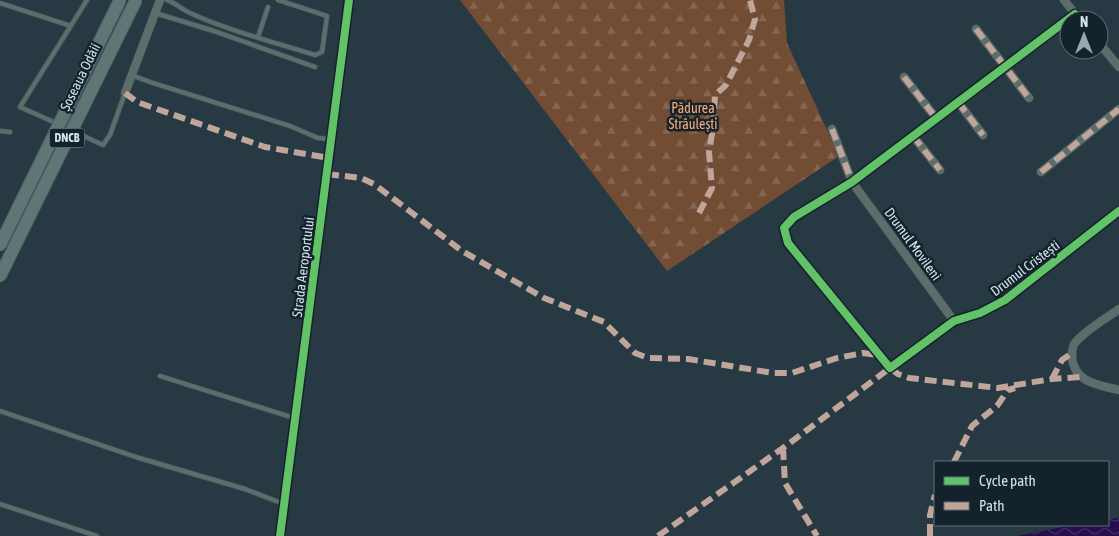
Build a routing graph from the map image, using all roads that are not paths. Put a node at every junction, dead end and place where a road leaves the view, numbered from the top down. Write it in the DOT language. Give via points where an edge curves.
graph roads {
  1 [pos="87,0"];
  2 [pos="120,0"];
  3 [pos="136,0"];
  4 [pos="160,0"];
  5 [pos="167,0"];
  6 [pos="278,0"];
  7 [pos="350,0"];
  8 [pos="1064,0"];
  9 [pos="178,2"];
  10 [pos="0,3"];
  11 [pos="268,7"];
  12 [pos="1072,10"];
  13 [pos="155,13"];
  14 [pos="71,26"];
  15 [pos="976,29"];
  16 [pos="1059,30"];
  17 [pos="258,37"];
  18 [pos="1109,56"];
  19 [pos="315,67"];
  20 [pos="1004,67"];
  21 [pos="1119,68"];
  22 [pos="132,74"];
  23 [pos="904,77"];
  24 [pos="126,93"];
  25 [pos="1029,98"];
  26 [pos="958,102"];
  27 [pos="1119,109"];
  28 [pos="936,118"];
  29 [pos="62,126"];
  30 [pos="832,129"];
  31 [pos="70,130"];
  32 [pos="0,131"];
  33 [pos="10,132"];
  34 [pos="983,135"];
  35 [pos="913,136"];
  36 [pos="332,139"];
  37 [pos="940,170"];
  38 [pos="1041,172"];
  39 [pos="852,182"];
  40 [pos="1119,211"];
  41 [pos="0,245"];
  42 [pos="0,276"];
  43 [pos="1119,309"];
  44 [pos="954,321"];
  45 [pos="160,376"];
  46 [pos="1119,390"];
  47 [pos="0,411"];
  48 [pos="296,418"];
  49 [pos="0,504"];
  50 [pos="284,504"];
  51 [pos="97,536"];
  52 [pos="280,536"];
  1 -- 14 [label="lane"];
  2 -- 41 [label="main road, Șoseaua Odăii / DNCB, bridge"];
  3 -- 42 [label="main road, Șoseaua Odăii / DNCB, bridge"];
  4 -- 13 [label="street"];
  5 -- 9 [label="lane"];
  6 -- 17 [label="lane" via="327,16 322,52 315,55"];
  7 -- 36 [label="street, Strada Aeroportului"];
  8 -- 12 [label="street"];
  9 -- 17 [label="lane" via="188,12"];
  10 -- 14 [label="lane"];
  11 -- 17 [label="lane"];
  13 -- 19 [label="lane"];
  13 -- 22 [label="street"];
  14 -- 29 [label="lane" via="20,107"];
  15 -- 20 [label="street"];
  16 -- 20 [label="street"];
  18 -- 21 [label="street"];
  20 -- 25 [label="street"];
  20 -- 26 [label="street"];
  22 -- 24 [label="street"];
  22 -- 36 [label="lane" via="318,138"];
  23 -- 28 [label="street"];
  24 -- 31 [label="lane" via="103,145"];
  26 -- 28 [label="street"];
  26 -- 34 [label="street"];
  27 -- 38 [label="street"];
  28 -- 35 [label="street"];
  30 -- 39 [label="street, Drumul Movileni"];
  32 -- 33 [label="lane"];
  35 -- 37 [label="street"];
  35 -- 39 [label="street"];
  36 -- 48 [label="street, Strada Aeroportului"];
  39 -- 44 [label="street, Drumul Movileni"];
  39 -- 44 [label="street, Drumul Cristești" via="794,217 784,228 788,243 890,368"];
  40 -- 44 [label="street, Drumul Cristești" via="1004,300 980,313"];
  43 -- 46 [label="street" via="1075,343 1072,353 1073,365 1081,377 1090,383"];
  45 -- 48 [label="lane"];
  47 -- 50 [label="lane"];
  48 -- 50 [label="street, Strada Aeroportului"];
  49 -- 51 [label="lane"];
  50 -- 52 [label="street, Strada Aeroportului"];
}
